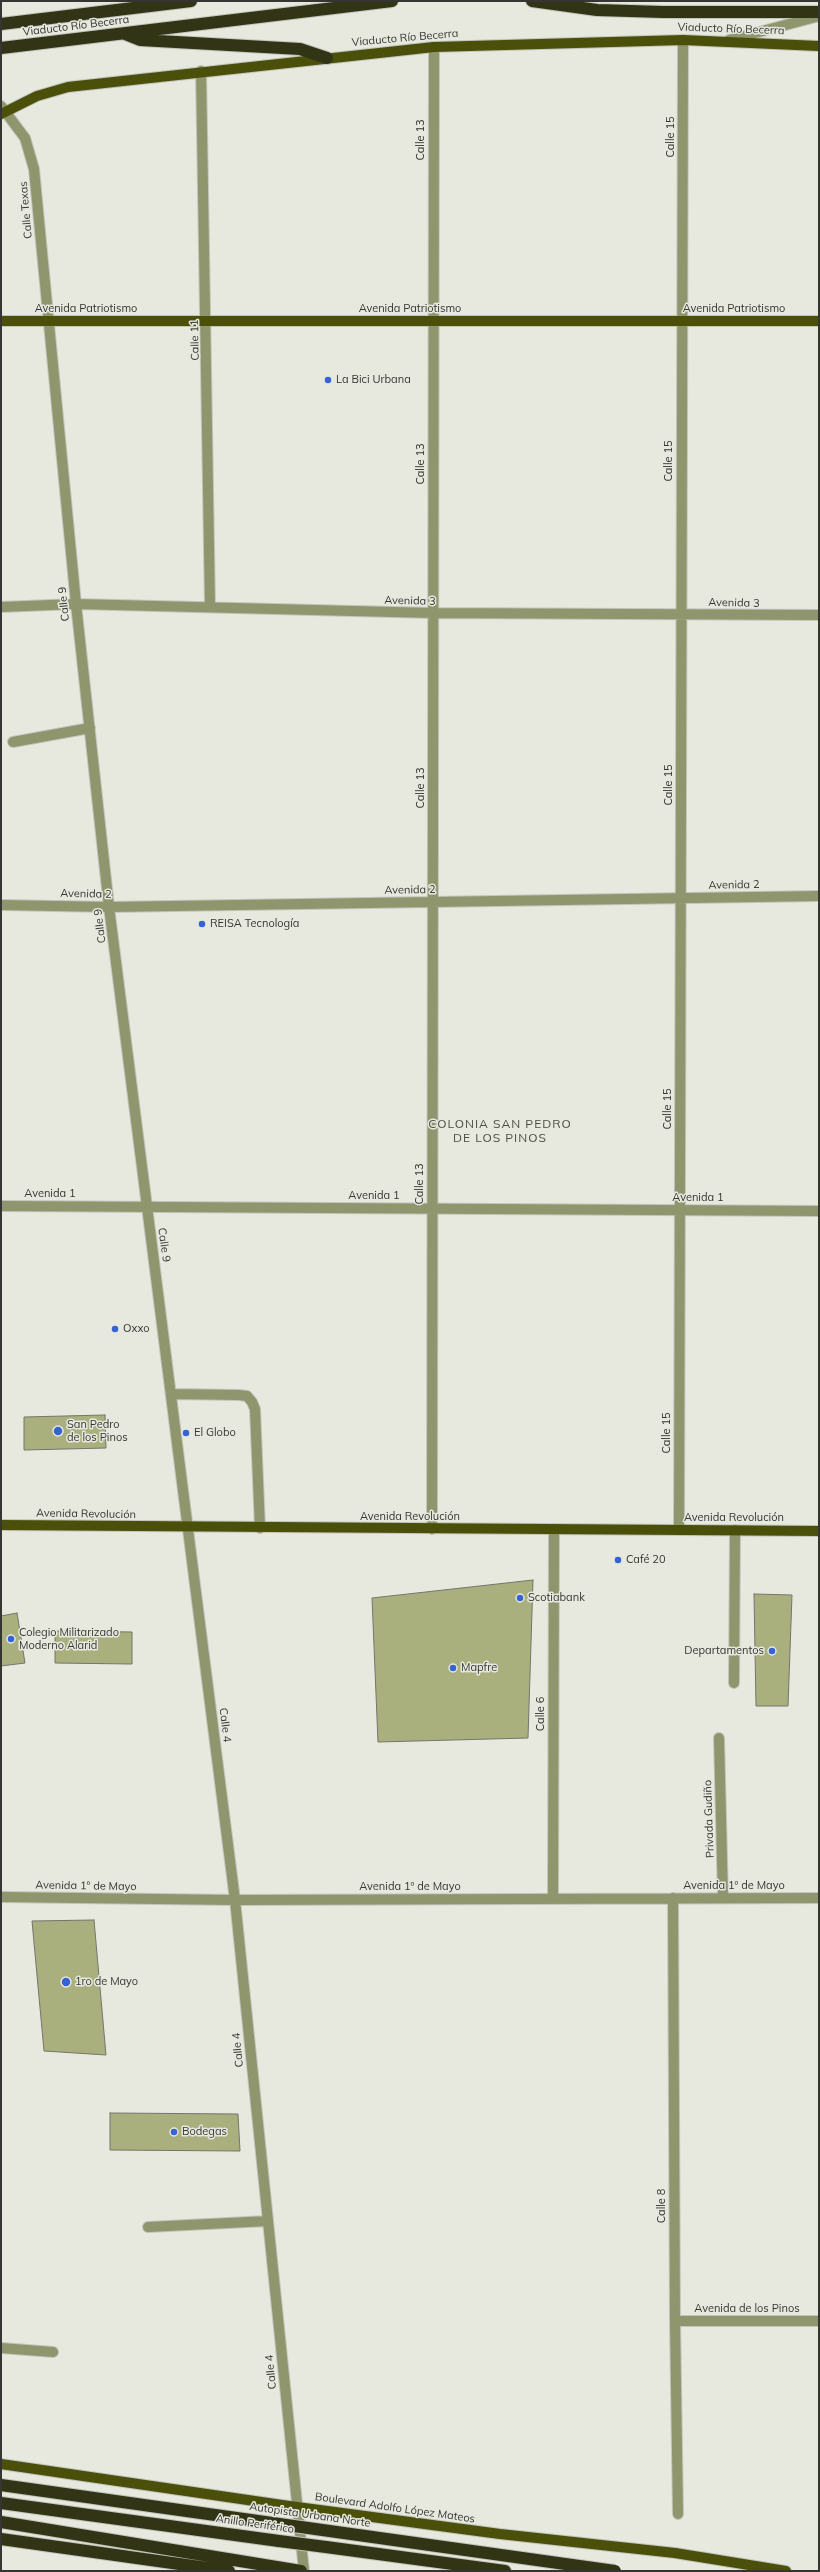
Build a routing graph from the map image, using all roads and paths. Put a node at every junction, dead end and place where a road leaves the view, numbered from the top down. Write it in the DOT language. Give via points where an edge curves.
graph roads {
  1 [pos="191,1"];
  2 [pos="392,1"];
  3 [pos="532,1"];
  4 [pos="819,12"];
  5 [pos="819,16"];
  6 [pos="4,24"];
  7 [pos="124,33"];
  8 [pos="683,40"];
  9 [pos="729,40"];
  10 [pos="819,46"];
  11 [pos="434,47"];
  12 [pos="7,48"];
  13 [pos="327,58"];
  14 [pos="201,71"];
  15 [pos="2,110"];
  16 [pos="1,321"];
  17 [pos="49,321"];
  18 [pos="207,321"];
  19 [pos="432,321"];
  20 [pos="682,321"];
  21 [pos="819,321"];
  22 [pos="76,604"];
  23 [pos="1,608"];
  24 [pos="210,608"];
  25 [pos="433,613"];
  26 [pos="680,614"];
  27 [pos="819,616"];
  28 [pos="90,728"];
  29 [pos="13,742"];
  30 [pos="819,896"];
  31 [pos="681,898"];
  32 [pos="432,901"];
  33 [pos="1,905"];
  34 [pos="110,907"];
  35 [pos="1,1206"];
  36 [pos="146,1207"];
  37 [pos="432,1209"];
  38 [pos="680,1210"];
  39 [pos="819,1211"];
  40 [pos="172,1394"];
  41 [pos="1,1525"];
  42 [pos="189,1527"];
  43 [pos="260,1528"];
  44 [pos="432,1529"];
  45 [pos="554,1529"];
  46 [pos="679,1530"];
  47 [pos="735,1530"];
  48 [pos="819,1531"];
  49 [pos="734,1683"];
  50 [pos="719,1738"];
  51 [pos="1,1897"];
  52 [pos="673,1898"];
  53 [pos="723,1898"];
  54 [pos="819,1898"];
  55 [pos="552,1899"];
  56 [pos="235,1900"];
  57 [pos="268,2221"];
  58 [pos="148,2227"];
  59 [pos="675,2321"];
  60 [pos="819,2321"];
  61 [pos="1,2348"];
  62 [pos="53,2352"];
  63 [pos="1,2464"];
  64 [pos="1,2485"];
  65 [pos="1,2503"];
  66 [pos="297,2507"];
  67 [pos="678,2514"];
  68 [pos="1,2522"];
  69 [pos="1,2539"];
  70 [pos="229,2571"];
  71 [pos="303,2571"];
  72 [pos="505,2571"];
  73 [pos="615,2571"];
  74 [pos="786,2571"];
  1 -- 6 [label="highway, Viaducto Río Becerra"];
  2 -- 7 [label="highway, Viaducto Río Becerra"];
  3 -- 4 [label="highway, Viaducto Río Becerra" via="597,10"];
  5 -- 9 [label="street"];
  7 -- 12 [label="highway, Viaducto Río Becerra"];
  7 -- 13 [label="highway" via="140,40 300,49"];
  8 -- 9 [label="main road, Viaducto Río Becerra"];
  8 -- 11 [label="main road, Viaducto Río Becerra"];
  8 -- 20 [label="street, Calle 15"];
  9 -- 10 [label="main road, Viaducto Río Becerra"];
  11 -- 13 [label="main road, Viaducto Río Becerra"];
  11 -- 19 [label="street, Calle 13"];
  13 -- 14 [label="main road, Viaducto Río Becerra"];
  14 -- 15 [label="main road, Viaducto Río Becerra" via="53,90"];
  14 -- 18 [label="street, Calle 11"];
  15 -- 17 [label="street, Calle Texas" via="25,138 31,154"];
  16 -- 17 [label="main road, Avenida Patriotismo"];
  17 -- 18 [label="main road, Avenida Patriotismo"];
  17 -- 22 [label="street, Calle 9"];
  18 -- 19 [label="main road, Avenida Patriotismo"];
  18 -- 24 [label="street, Calle 11"];
  19 -- 20 [label="main road, Avenida Patriotismo"];
  19 -- 25 [label="street, Calle 13"];
  20 -- 21 [label="main road, Avenida Patriotismo"];
  20 -- 26 [label="street, Calle 15"];
  22 -- 23 [label="street, Avenida 3"];
  22 -- 24 [label="street, Avenida 3"];
  22 -- 28 [label="street, Calle 9"];
  24 -- 25 [label="street, Avenida 3"];
  25 -- 26 [label="street, Avenida 3"];
  25 -- 32 [label="street, Calle 13"];
  26 -- 27 [label="street, Avenida 3"];
  26 -- 31 [label="street, Calle 15"];
  28 -- 29 [label="street"];
  28 -- 34 [label="street, Calle 9"];
  30 -- 31 [label="street, Avenida 2"];
  31 -- 32 [label="street, Avenida 2"];
  31 -- 38 [label="street, Calle 15"];
  32 -- 34 [label="street, Avenida 2"];
  32 -- 37 [label="street, Calle 13"];
  33 -- 34 [label="street, Avenida 2"];
  34 -- 36 [label="street, Calle 9"];
  35 -- 36 [label="street, Avenida 1"];
  36 -- 37 [label="street, Avenida 1"];
  36 -- 40 [label="street, Calle 9"];
  37 -- 38 [label="street, Avenida 1"];
  37 -- 44 [label="street, Calle 13"];
  38 -- 39 [label="street, Avenida 1"];
  38 -- 46 [label="street, Calle 15"];
  40 -- 42 [label="street, Calle 9"];
  40 -- 43 [label="street" via="239,1394 247,1396 252,1402 255,1409"];
  41 -- 42 [label="main road, Avenida Revolución"];
  42 -- 43 [label="main road, Avenida Revolución"];
  42 -- 56 [label="street, Calle 4"];
  43 -- 44 [label="main road, Avenida Revolución"];
  44 -- 45 [label="main road, Avenida Revolución"];
  45 -- 46 [label="main road, Avenida Revolución"];
  45 -- 55 [label="street, Calle 6"];
  46 -- 47 [label="main road, Avenida Revolución"];
  47 -- 48 [label="main road, Avenida Revolución"];
  47 -- 49 [label="street"];
  50 -- 53 [label="street, Privada Gudiño"];
  51 -- 56 [label="street, Avenida 1º de Mayo"];
  52 -- 53 [label="street, Avenida 1º de Mayo"];
  52 -- 55 [label="street, Avenida 1º de Mayo"];
  52 -- 59 [label="street, Calle 8"];
  53 -- 54 [label="street, Avenida 1º de Mayo"];
  55 -- 56 [label="street, Avenida 1º de Mayo"];
  56 -- 57 [label="street, Calle 4"];
  57 -- 58 [label="street"];
  57 -- 66 [label="street, Calle 4"];
  59 -- 60 [label="street, Avenida de los Pinos"];
  59 -- 67 [label="street, Calle 8"];
  61 -- 62 [label="street"];
  63 -- 66 [label="main road, Boulevard Adolfo López Mateos"];
  64 -- 73 [label="highway, Autopista Urbana Norte, bridge"];
  65 -- 72 [label="highway, Anillo Periférico, bridge"];
  66 -- 71 [label="street, Calle 4"];
  66 -- 74 [label="main road, Boulevard Adolfo López Mateos" via="500,2534 675,2553"];
  68 -- 71 [label="highway"];
  69 -- 70 [label="highway"];
}
